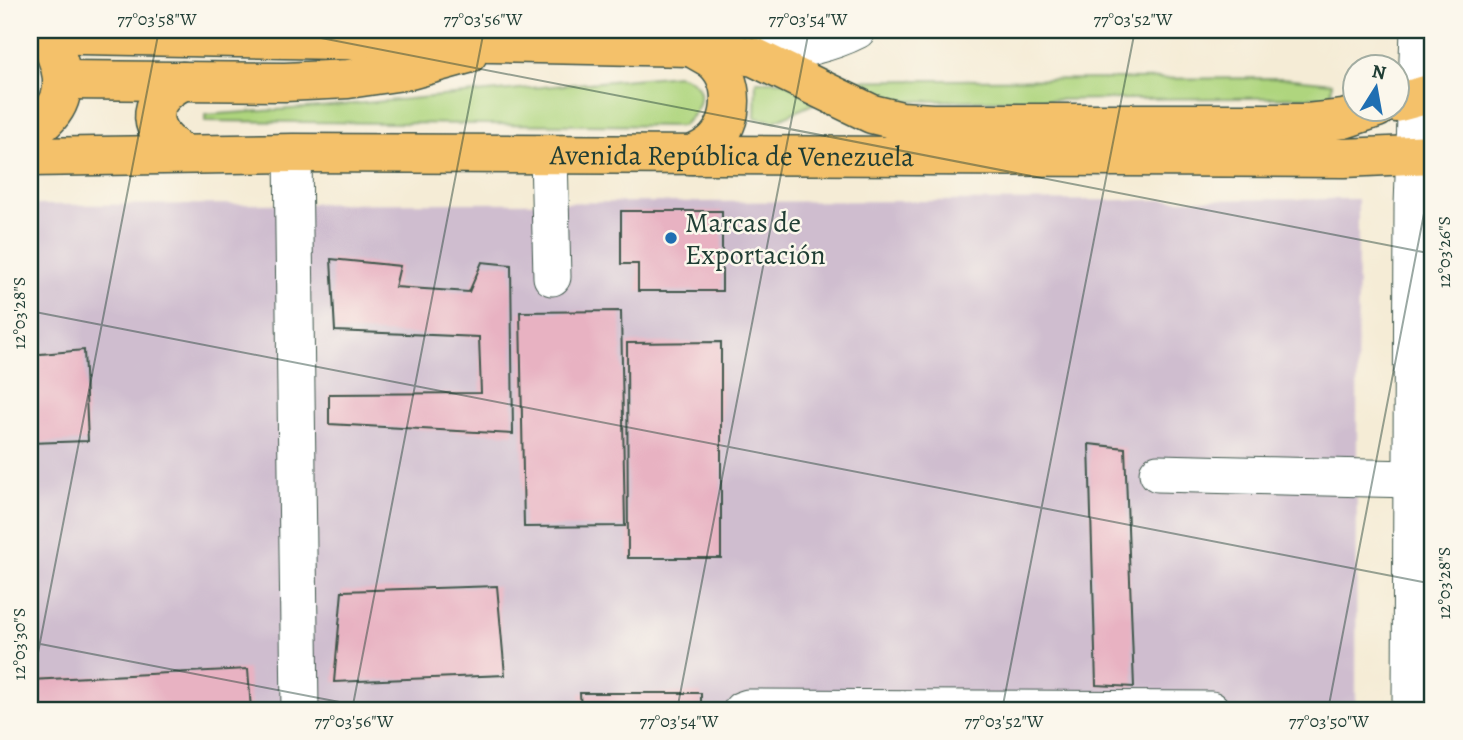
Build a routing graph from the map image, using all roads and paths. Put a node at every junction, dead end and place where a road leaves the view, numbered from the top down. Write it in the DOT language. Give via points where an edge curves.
graph roads {
  1 [pos="858,30"];
  2 [pos="1419,30"];
  3 [pos="32,34"];
  4 [pos="502,44"];
  5 [pos="691,47"];
  6 [pos="754,57"];
  7 [pos="63,80"];
  8 [pos="183,81"];
  9 [pos="1415,97"];
  10 [pos="1340,119"];
  11 [pos="30,132"];
  12 [pos="293,153"];
  13 [pos="184,154"];
  14 [pos="549,154"];
  15 [pos="692,155"];
  16 [pos="1424,155"];
  17 [pos="30,156"];
  18 [pos="552,277"];
  19 [pos="1158,473"];
  20 [pos="1412,479"];
  21 [pos="1124,709"];
  22 [pos="300,710"];
  23 [pos="742,710"];
  24 [pos="1211,710"];
  25 [pos="1411,710"];
  1 -- 6 [label="street" via="800,50"];
  2 -- 9 [label="street"];
  3 -- 4 [label="main road, Avenida República de Venezuela"];
  3 -- 7 [label="main road" via="56,55"];
  4 -- 5 [label="main road, Avenida República de Venezuela"];
  4 -- 8 [label="main road, Avenida República de Venezuela" via="411,70 348,79"];
  5 -- 6 [label="main road, Avenida República de Venezuela"];
  5 -- 15 [label="main road" via="712,59 726,78 731,101 726,125 712,143"];
  6 -- 10 [label="main road, Avenida República de Venezuela" via="846,103 901,121"];
  7 -- 8 [label="main road, Avenida República de Venezuela"];
  7 -- 11 [label="main road" via="54,112"];
  8 -- 13 [label="main road" via="158,101 154,117 157,132"];
  9 -- 16 [label="street"];
  12 -- 13 [label="main road, Avenida República de Venezuela"];
  12 -- 14 [label="main road, Avenida República de Venezuela"];
  12 -- 22 [label="street"];
  13 -- 17 [label="main road, Avenida República de Venezuela"];
  14 -- 15 [label="main road, Avenida República de Venezuela"];
  14 -- 18 [label="street"];
  15 -- 16 [label="main road, Avenida República de Venezuela"];
  16 -- 20 [label="street"];
  19 -- 20 [label="street"];
  20 -- 25 [label="street"];
  21 -- 23 [label="street"];
  21 -- 24 [label="street"];
}
